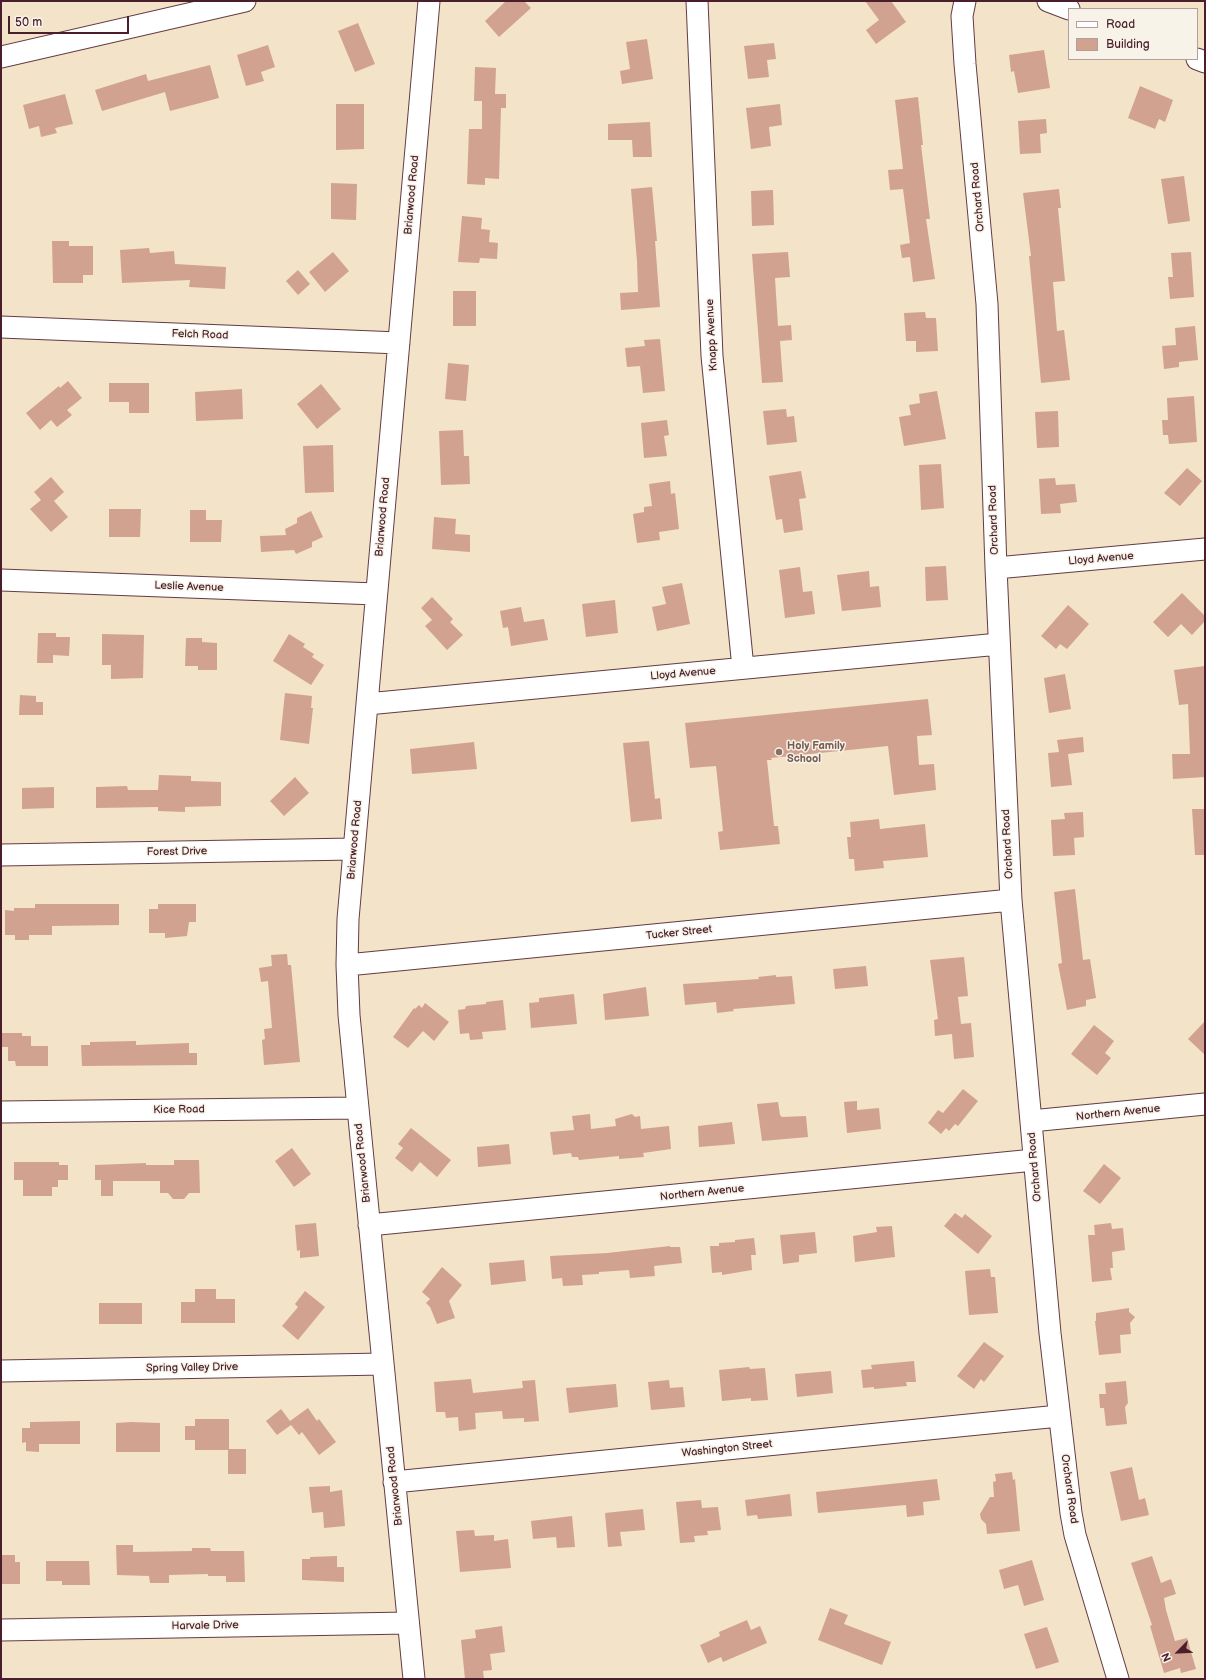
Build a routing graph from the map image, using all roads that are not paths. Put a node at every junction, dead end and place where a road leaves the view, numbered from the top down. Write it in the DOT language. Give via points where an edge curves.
graph roads {
  1 [pos="245,1"];
  2 [pos="429,1"];
  3 [pos="697,1"];
  4 [pos="964,1"];
  5 [pos="1048,1"];
  6 [pos="1068,9"];
  7 [pos="1,57"];
  8 [pos="1,327"];
  9 [pos="399,343"];
  10 [pos="1205,549"];
  11 [pos="996,568"];
  12 [pos="1,580"];
  13 [pos="376,594"];
  14 [pos="999,644"];
  15 [pos="743,668"];
  16 [pos="367,704"];
  17 [pos="354,849"];
  18 [pos="1,855"];
  19 [pos="1011,900"];
  20 [pos="347,965"];
  21 [pos="1205,1104"];
  22 [pos="358,1108"];
  23 [pos="1,1112"];
  24 [pos="1031,1121"];
  25 [pos="1034,1160"];
  26 [pos="369,1225"];
  27 [pos="383,1364"];
  28 [pos="1,1371"];
  29 [pos="1059,1416"];
  30 [pos="394,1482"];
  31 [pos="408,1623"];
  32 [pos="1,1630"];
  33 [pos="414,1679"];
  34 [pos="1118,1679"];
  1 -- 7 [label="street"];
  2 -- 9 [label="street, Briarwood Road"];
  3 -- 15 [label="street, Knapp Avenue" via="712,356"];
  4 -- 11 [label="street, Orchard Road" via="962,16 965,64 987,304"];
  5 -- 6 [label="street"];
  8 -- 9 [label="street, Felch Road"];
  9 -- 13 [label="street, Briarwood Road"];
  10 -- 11 [label="street, Lloyd Avenue"];
  11 -- 14 [label="street, Orchard Road"];
  12 -- 13 [label="street, Leslie Avenue"];
  13 -- 16 [label="street, Briarwood Road"];
  14 -- 15 [label="street, Lloyd Avenue"];
  14 -- 19 [label="street, Orchard Road"];
  15 -- 16 [label="street, Lloyd Avenue"];
  16 -- 17 [label="street, Briarwood Road"];
  17 -- 18 [label="street, Forest Drive"];
  17 -- 20 [label="street, Briarwood Road"];
  19 -- 20 [label="street, Tucker Street"];
  19 -- 24 [label="street, Orchard Road"];
  20 -- 22 [label="street, Briarwood Road"];
  21 -- 24 [label="street, Northern Avenue"];
  22 -- 23 [label="street, Kice Road"];
  22 -- 26 [label="street, Briarwood Road"];
  24 -- 25 [label="street, Orchard Road"];
  25 -- 26 [label="street, Northern Avenue"];
  25 -- 29 [label="street, Orchard Road"];
  26 -- 27 [label="street, Briarwood Road"];
  27 -- 28 [label="street, Spring Valley Drive"];
  27 -- 30 [label="street, Briarwood Road"];
  29 -- 30 [label="street, Washington Street"];
  29 -- 34 [label="street, Orchard Road" via="1075,1535"];
  30 -- 31 [label="street, Briarwood Road"];
  31 -- 32 [label="street, Harvale Drive"];
  31 -- 33 [label="street, Briarwood Road"];
}
